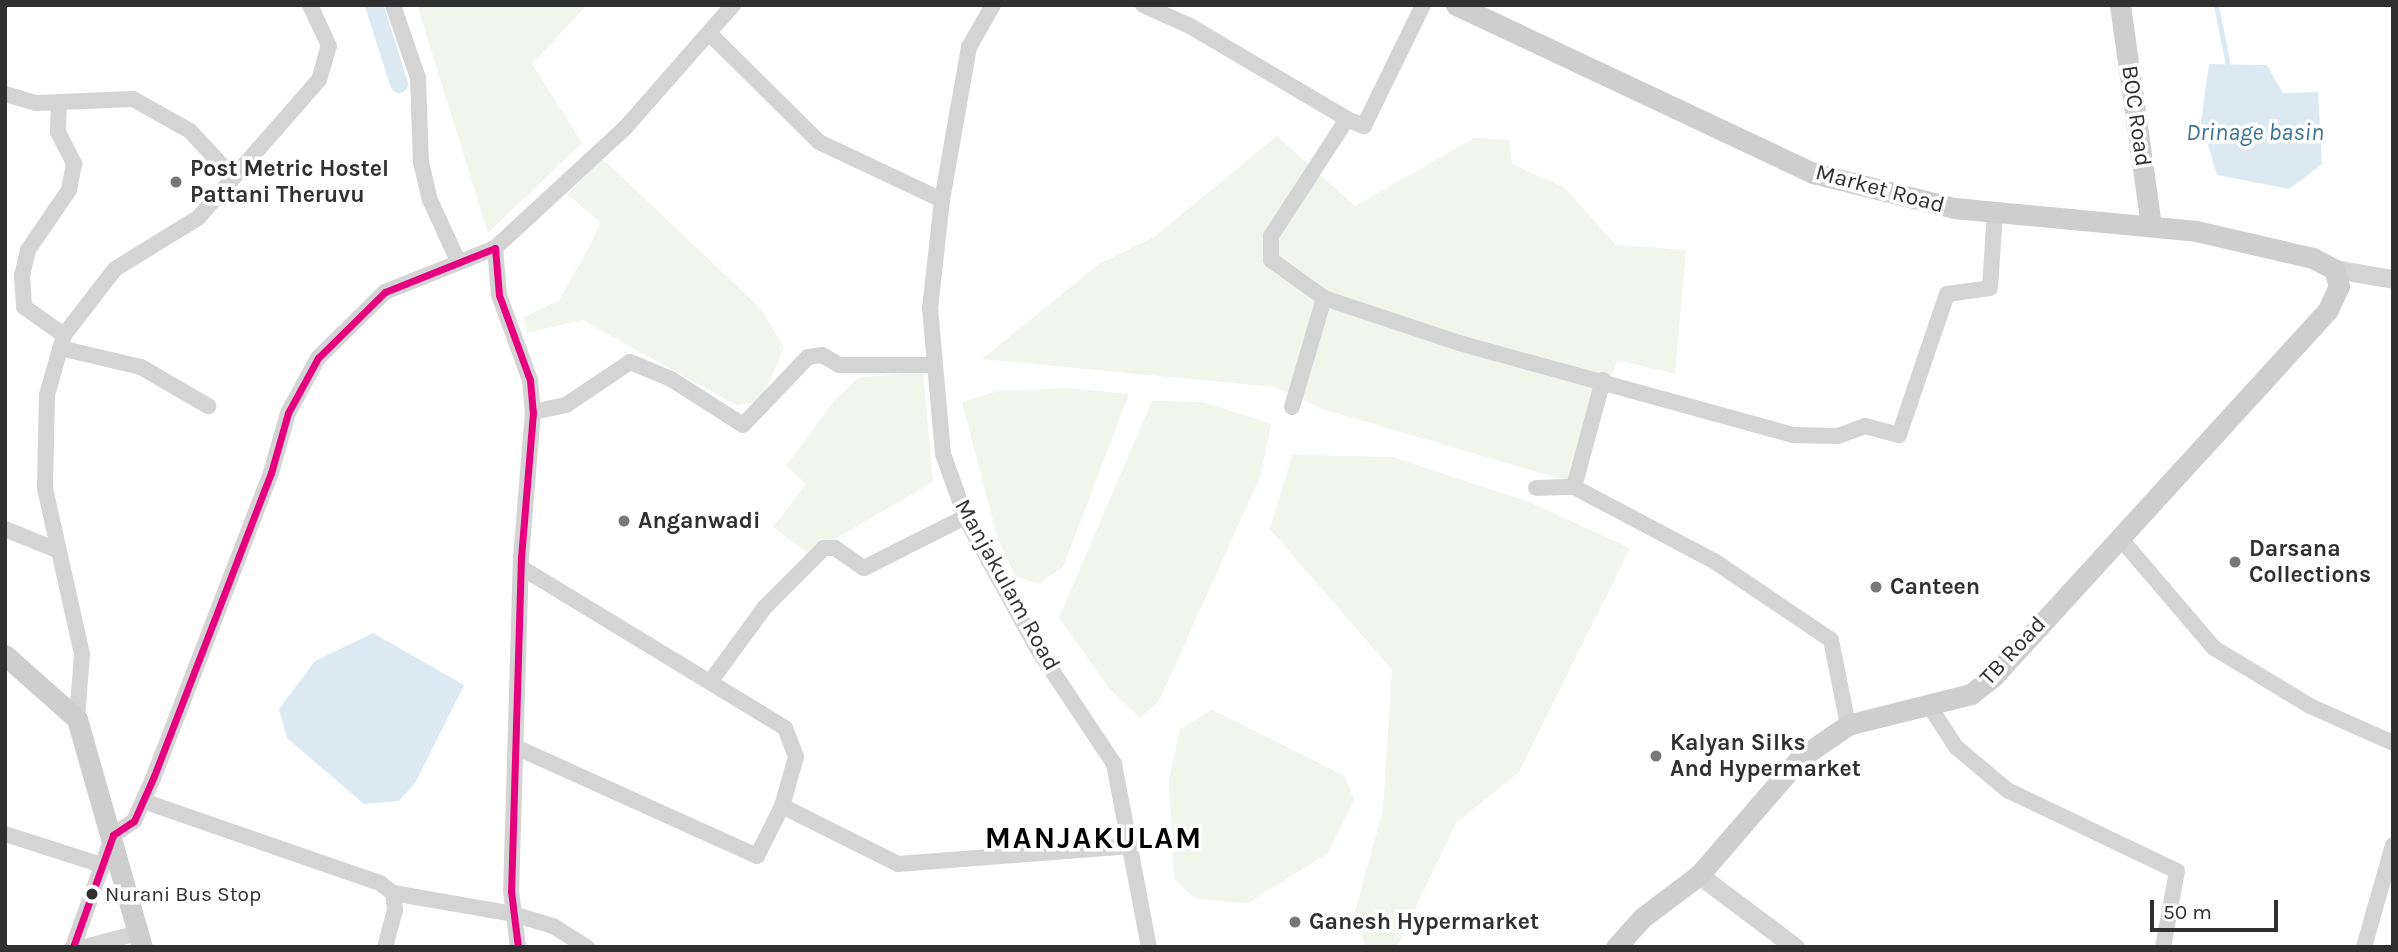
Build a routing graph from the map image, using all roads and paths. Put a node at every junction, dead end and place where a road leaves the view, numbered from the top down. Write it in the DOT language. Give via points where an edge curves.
graph roads {
  1 [pos="310,5"];
  2 [pos="393,5"];
  3 [pos="993,5"];
  4 [pos="1143,5"];
  5 [pos="1423,5"];
  6 [pos="1456,5"];
  7 [pos="2120,5"];
  8 [pos="727,8"];
  9 [pos="710,34"];
  10 [pos="6,99"];
  11 [pos="60,102"];
  12 [pos="1347,119"];
  13 [pos="232,176"];
  14 [pos="942,200"];
  15 [pos="1995,211"];
  16 [pos="2151,226"];
  17 [pos="495,248"];
  18 [pos="458,261"];
  19 [pos="2334,269"];
  20 [pos="2393,279"];
  21 [pos="1324,298"];
  22 [pos="62,342"];
  23 [pos="931,365"];
  24 [pos="1603,380"];
  25 [pos="208,406"];
  26 [pos="1292,407"];
  27 [pos="533,412"];
  28 [pos="1574,487"];
  29 [pos="1535,488"];
  30 [pos="965,517"];
  31 [pos="5,529"];
  32 [pos="2120,538"];
  33 [pos="57,550"];
  34 [pos="522,568"];
  35 [pos="5,655"];
  36 [pos="710,682"];
  37 [pos="1930,707"];
  38 [pos="77,719"];
  39 [pos="1848,725"];
  40 [pos="2393,743"];
  41 [pos="520,749"];
  42 [pos="144,801"];
  43 [pos="782,806"];
  44 [pos="5,834"];
  45 [pos="113,835"];
  46 [pos="2393,845"];
  47 [pos="1134,846"];
  48 [pos="102,865"];
  49 [pos="1699,875"];
  50 [pos="393,893"];
  51 [pos="513,914"];
  52 [pos="140,940"];
  53 [pos="73,947"];
  54 [pos="85,947"];
  55 [pos="385,947"];
  56 [pos="518,947"];
  57 [pos="587,947"];
  58 [pos="1149,947"];
  59 [pos="1616,947"];
  60 [pos="1795,947"];
  61 [pos="2163,947"];
  62 [pos="2364,947"];
  1 -- 13 [label="street" via="329,46 319,80"];
  2 -- 18 [label="street" via="418,78 421,162 430,200"];
  3 -- 14 [label="street, Manjakulam Road" via="969,47"];
  4 -- 12 [label="street" via="1190,26"];
  5 -- 12 [label="street" via="1364,126"];
  6 -- 15 [label="main road, Market Road" via="1813,173 1954,208"];
  7 -- 16 [label="main road, BOC Road"];
  8 -- 9 [label="street"];
  9 -- 14 [label="street" via="819,142"];
  9 -- 17 [label="street" via="616,137"];
  10 -- 11 [label="street"];
  11 -- 13 [label="street" via="133,99 190,131"];
  11 -- 22 [label="street" via="58,132 74,164 69,190 28,250 22,276 24,307"];
  12 -- 21 [label="street" via="1270,236 1271,260"];
  13 -- 22 [label="street" via="198,218 115,269"];
  14 -- 23 [label="street, Manjakulam Road" via="930,308"];
  15 -- 16 [label="main road, Market Road"];
  15 -- 24 [label="street" via="1990,288 1947,294 1899,435 1865,426 1838,436 1792,435"];
  16 -- 19 [label="main road, Market Road" via="2302,255"];
  17 -- 18 [label="street"];
  17 -- 27 [label="street" via="499,295 530,380"];
  18 -- 42 [label="street" via="385,292 318,358 288,414 271,474"];
  19 -- 20 [label="street"];
  19 -- 32 [label="main road, TB Road" via="2339,286 2328,310"];
  21 -- 24 [label="street"];
  21 -- 26 [label="street"];
  22 -- 25 [label="street" via="141,368"];
  22 -- 33 [label="street" via="47,395 45,488"];
  23 -- 27 [label="street" via="839,365 821,355 808,357 743,425 671,379 629,362 566,405"];
  23 -- 30 [label="street, Manjakulam Road" via="943,454"];
  24 -- 28 [label="street"];
  27 -- 34 [label="street"];
  28 -- 29 [label="street"];
  28 -- 39 [label="street" via="1714,561 1831,640"];
  30 -- 36 [label="street" via="864,568 835,548 824,548 765,607"];
  30 -- 47 [label="street, Manjakulam Road" via="1037,648 1114,764"];
  31 -- 33 [label="street"];
  32 -- 37 [label="main road, TB Road" via="1984,685"];
  32 -- 40 [label="street" via="2214,648 2310,706"];
  33 -- 38 [label="street" via="82,654"];
  34 -- 36 [label="street"];
  34 -- 41 [label="street"];
  35 -- 38 [label="main road"];
  36 -- 43 [label="street" via="792,739 796,757"];
  37 -- 39 [label="main road, TB Road"];
  37 -- 61 [label="street" via="1956,747 2007,790 2172,867 2179,881"];
  38 -- 45 [label="main road"];
  39 -- 49 [label="main road, TB Road" via="1800,758"];
  41 -- 43 [label="street" via="757,856"];
  41 -- 51 [label="street"];
  42 -- 45 [label="street" via="134,821"];
  42 -- 50 [label="street" via="380,883"];
  43 -- 47 [label="street" via="898,864"];
  44 -- 48 [label="street"];
  45 -- 48 [label="street"];
  45 -- 52 [label="main road"];
  46 -- 62 [label="street"];
  47 -- 58 [label="street, Manjakulam Road"];
  48 -- 53 [label="street"];
  49 -- 59 [label="main road, TB Road" via="1643,917"];
  49 -- 60 [label="street"];
  50 -- 51 [label="street"];
  50 -- 55 [label="street"];
  51 -- 56 [label="street"];
  51 -- 57 [label="street" via="553,926"];
  52 -- 54 [label="street"];
}
